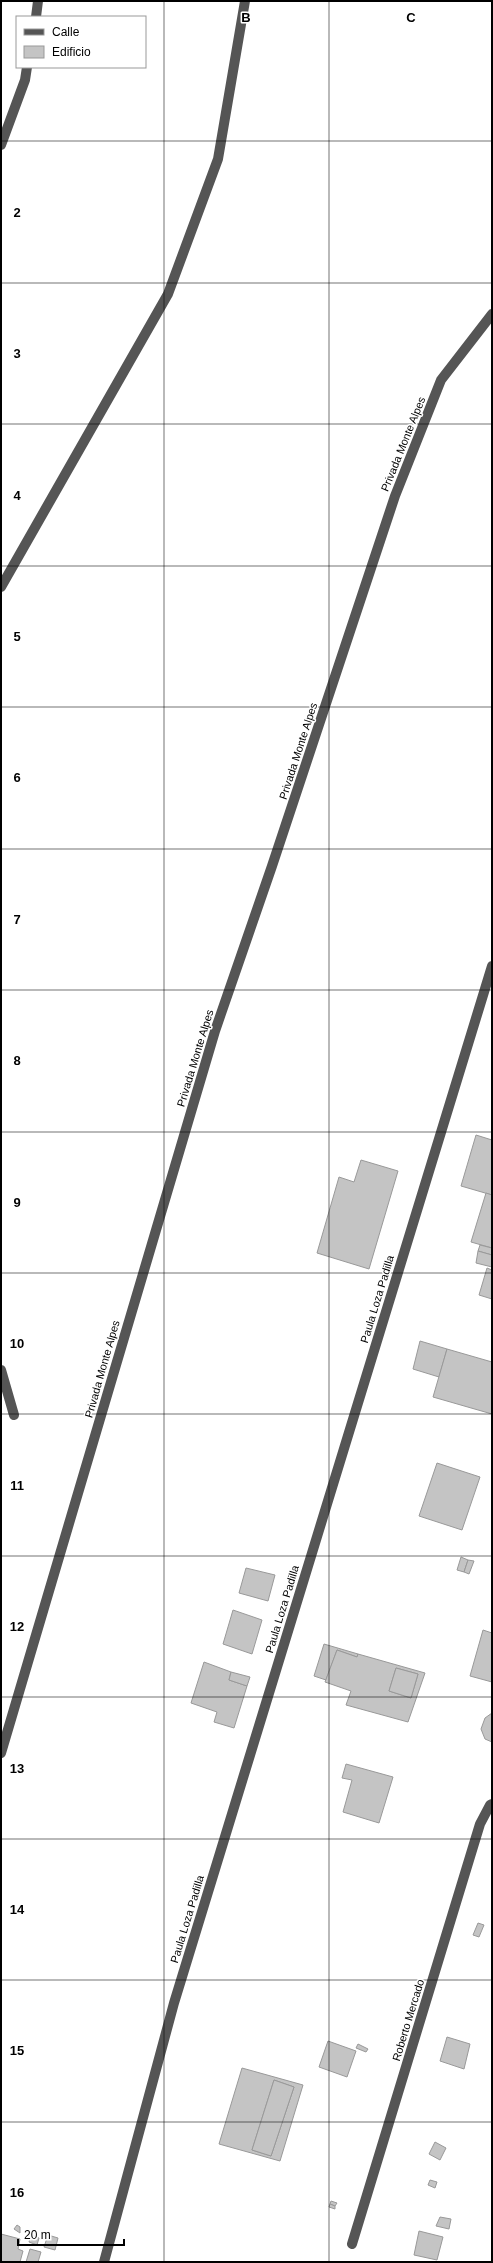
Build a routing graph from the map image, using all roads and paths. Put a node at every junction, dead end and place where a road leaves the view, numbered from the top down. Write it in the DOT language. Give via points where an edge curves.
graph roads {
  1 [pos="38,1"];
  2 [pos="245,1"];
  3 [pos="36,16"];
  4 [pos="27,68"];
  5 [pos="1,145"];
  6 [pos="492,314"];
  7 [pos="1,587"];
  8 [pos="492,966"];
  9 [pos="1,1370"];
  10 [pos="14,1415"];
  11 [pos="1,1753"];
  12 [pos="491,1805"];
  13 [pos="352,2244"];
  14 [pos="104,2262"];
  1 -- 3 [label="street"];
  2 -- 7 [label="street" via="218,159 168,294"];
  4 -- 5 [label="street" via="25,80"];
  6 -- 11 [label="street, Privada Monte Alpes" via="441,380 395,496 215,1030"];
  8 -- 14 [label="street, Paula Loza Padilla" via="174,2003"];
  9 -- 10 [label="street"];
  12 -- 13 [label="street, Roberto Mercado" via="480,1824"];
}
